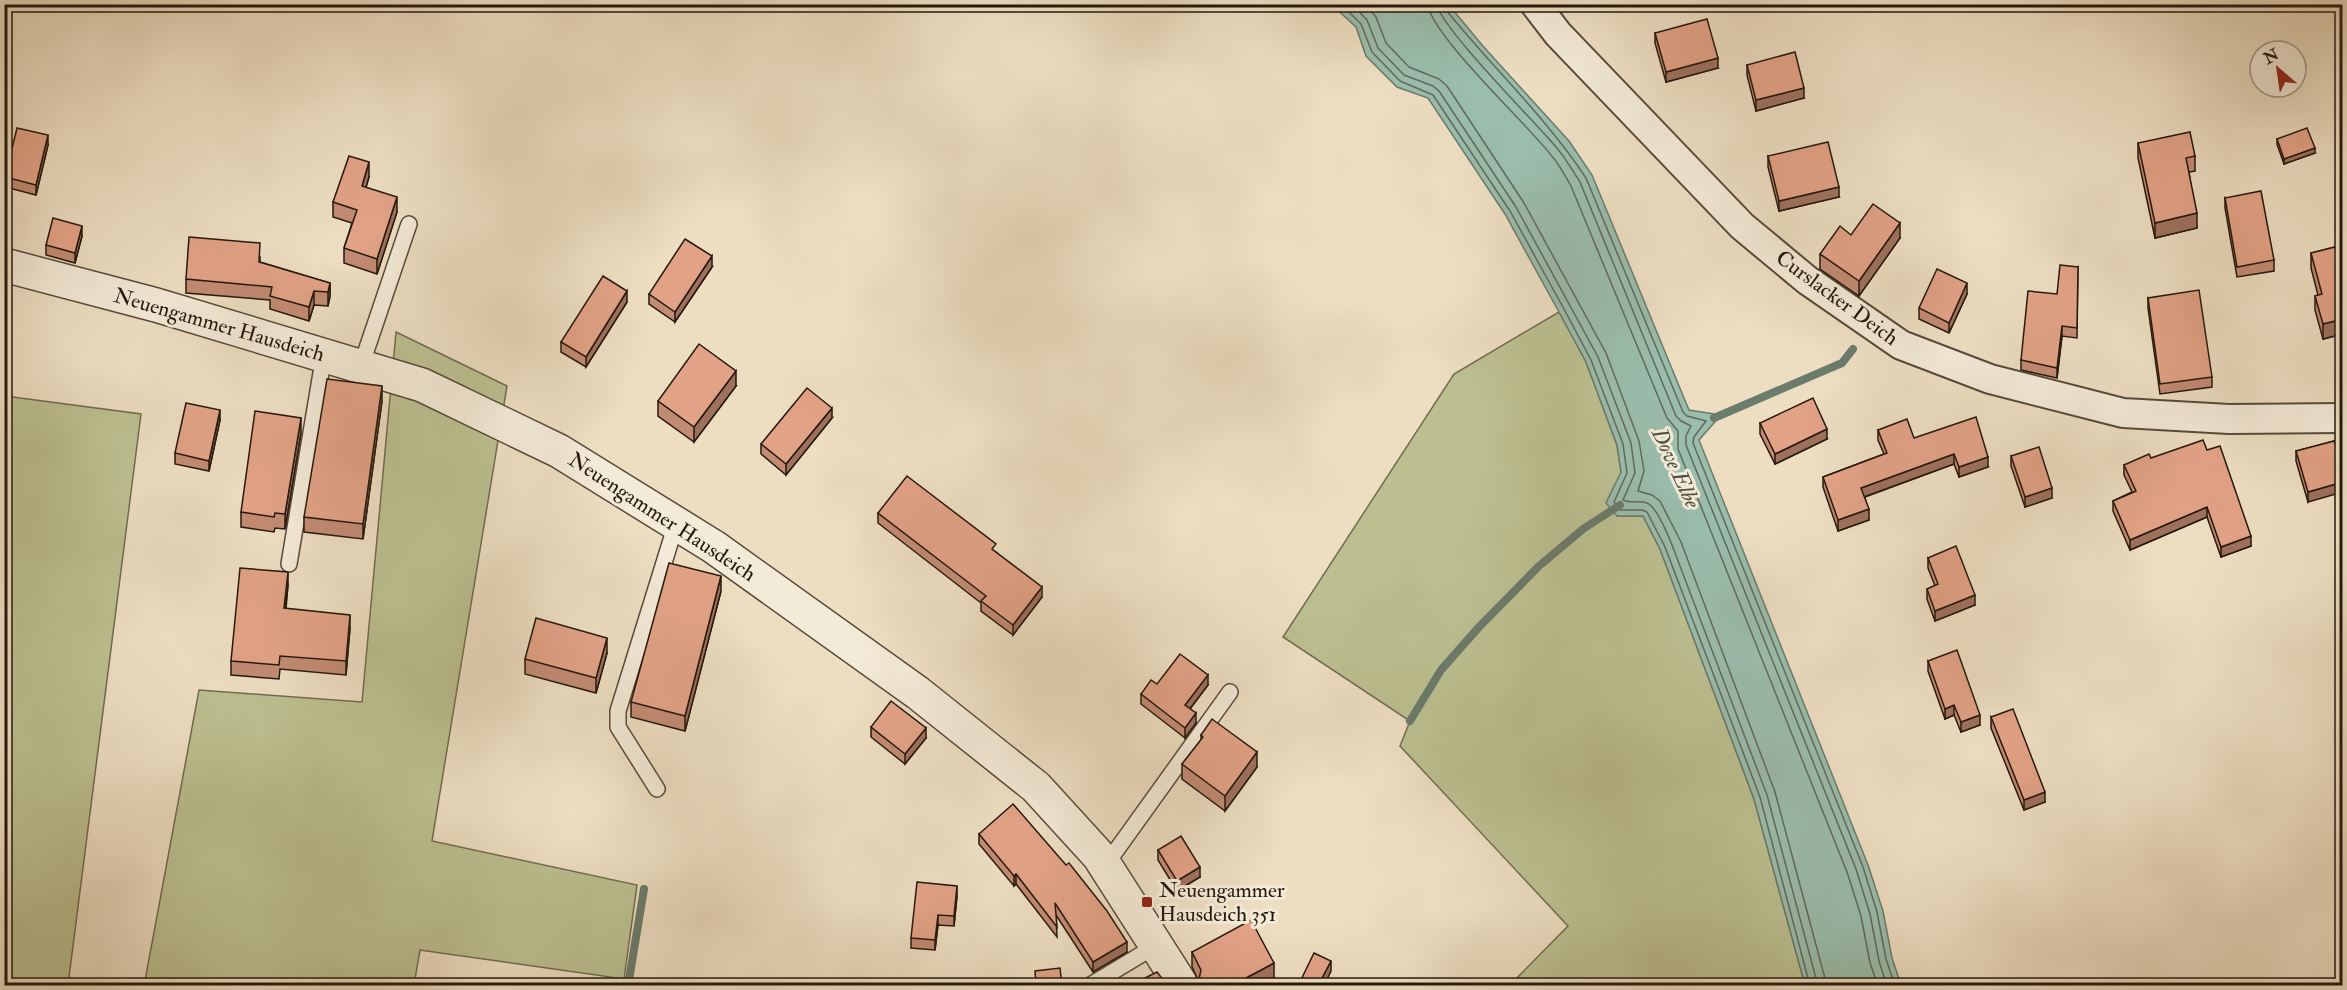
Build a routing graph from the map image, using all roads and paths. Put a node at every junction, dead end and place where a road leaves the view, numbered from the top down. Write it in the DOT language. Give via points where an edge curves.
graph roads {
  1 [pos="1535,4"];
  2 [pos="409,224"];
  3 [pos="4,265"];
  4 [pos="324,355"];
  5 [pos="361,366"];
  6 [pos="2343,418"];
  7 [pos="676,524"];
  8 [pos="289,564"];
  9 [pos="1230,692"];
  10 [pos="657,789"];
  11 [pos="1105,866"];
  12 [pos="1157,945"];
  13 [pos="1089,986"];
  14 [pos="1182,986"];
  1 -- 6 [label="street, Curslacker Deich" via="1558,34 1742,226 1807,280 1901,345 1990,379 2123,413 2229,419"];
  2 -- 5 [label="lane"];
  3 -- 4 [label="street, Neuengammer Hausdeich"];
  4 -- 5 [label="street, Neuengammer Hausdeich"];
  4 -- 8 [label="lane"];
  5 -- 7 [label="street, Neuengammer Hausdeich" via="422,385 559,451"];
  7 -- 10 [label="lane" via="618,711 618,728"];
  7 -- 11 [label="street, Neuengammer Hausdeich" via="918,693 1036,787"];
  9 -- 11 [label="lane"];
  11 -- 12 [label="street, Neuengammer Hausdeich"];
  12 -- 13 [label="lane"];
  12 -- 14 [label="street, Neuengammer Hausdeich"];
}
